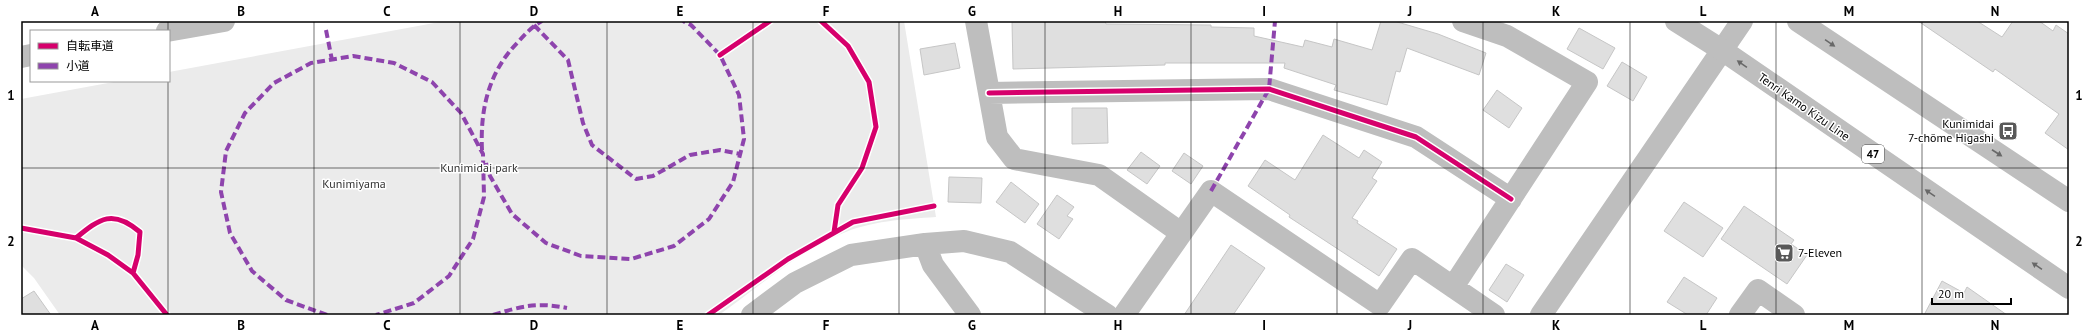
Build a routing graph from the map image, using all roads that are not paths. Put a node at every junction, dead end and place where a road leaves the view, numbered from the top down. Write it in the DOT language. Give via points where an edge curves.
graph roads {
  1 [pos="224,21"];
  2 [pos="976,21"];
  3 [pos="1463,21"];
  4 [pos="1676,21"];
  5 [pos="1742,21"];
  6 [pos="1798,21"];
  7 [pos="170,30"];
  8 [pos="1722,50"];
  9 [pos="989,93"];
  10 [pos="1511,199"];
  11 [pos="2069,201"];
  12 [pos="1181,233"];
  13 [pos="926,244"];
  14 [pos="1453,288"];
  15 [pos="2069,288"];
  16 [pos="752,315"];
  17 [pos="970,315"];
  18 [pos="1107,315"];
  19 [pos="1124,315"];
  20 [pos="1494,315"];
  21 [pos="1541,315"];
  22 [pos="1740,315"];
  23 [pos="1794,315"];
  1 -- 7 [label="street"];
  2 -- 9 [label="street"];
  3 -- 10 [label="street" via="1507,36 1587,82"];
  4 -- 8 [label="street, Tenri Kamo Kizu Line / 47"];
  5 -- 8 [label="street"];
  6 -- 11 [label="street, one-way"];
  15 -- 8 [label="street, Tenri Kamo Kizu Line / 47, one-way"];
  8 -- 21 [label="street"];
  9 -- 10 [label="street" via="1269,89 1416,137"];
  9 -- 12 [label="street" via="997,137 1014,159 1098,175"];
  10 -- 14 [label="street"];
  12 -- 14 [label="street" via="1211,191 1380,305 1412,259"];
  12 -- 19 [label="street"];
  13 -- 16 [label="street" via="851,255 795,283"];
  13 -- 17 [label="street" via="933,265"];
  13 -- 18 [label="street" via="964,240 1010,252"];
  14 -- 20 [label="street"];
  22 -- 23 [label="street" via="1758,290"];
}
